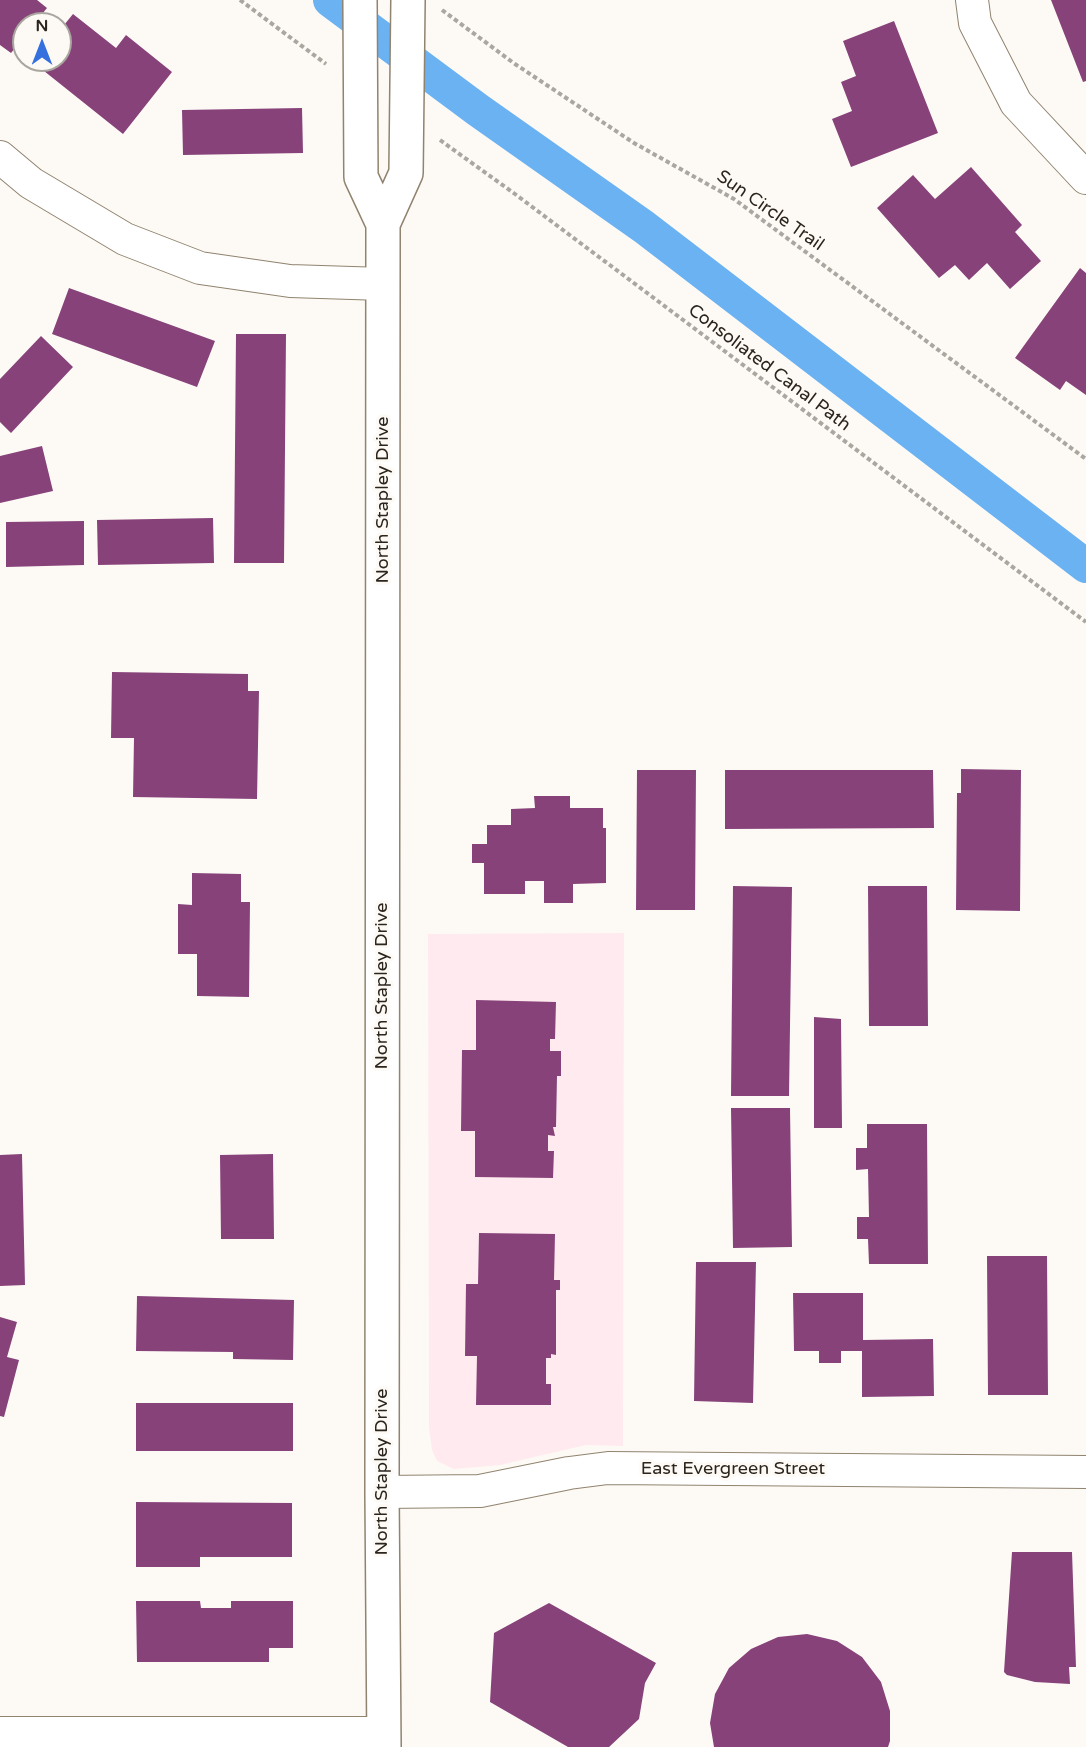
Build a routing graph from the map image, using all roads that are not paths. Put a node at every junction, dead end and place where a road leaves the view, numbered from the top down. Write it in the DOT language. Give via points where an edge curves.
graph roads {
  1 [pos="360,0"];
  2 [pos="972,0"];
  3 [pos="422,3"];
  4 [pos="0,157"];
  5 [pos="1086,178"];
  6 [pos="383,224"];
  7 [pos="383,284"];
  8 [pos="1086,1472"];
  9 [pos="382,1492"];
  10 [pos="0,1733"];
  11 [pos="87,1740"];
  12 [pos="384,1740"];
  1 -- 6 [label="main road, North Stapley Drive" via="361,177"];
  2 -- 5 [label="street" via="975,23 1016,103"];
  3 -- 6 [label="main road, North Stapley Drive" via="408,118 406,173"];
  4 -- 7 [label="street" via="31,183 125,239 200,268 290,281"];
  6 -- 7 [label="main road, North Stapley Drive"];
  7 -- 9 [label="main road, North Stapley Drive"];
  8 -- 9 [label="street, East Evergreen Street" via="608,1468 480,1491"];
  9 -- 12 [label="main road, North Stapley Drive"];
  10 -- 11 [label="street"];
  11 -- 12 [label="street"];
}
